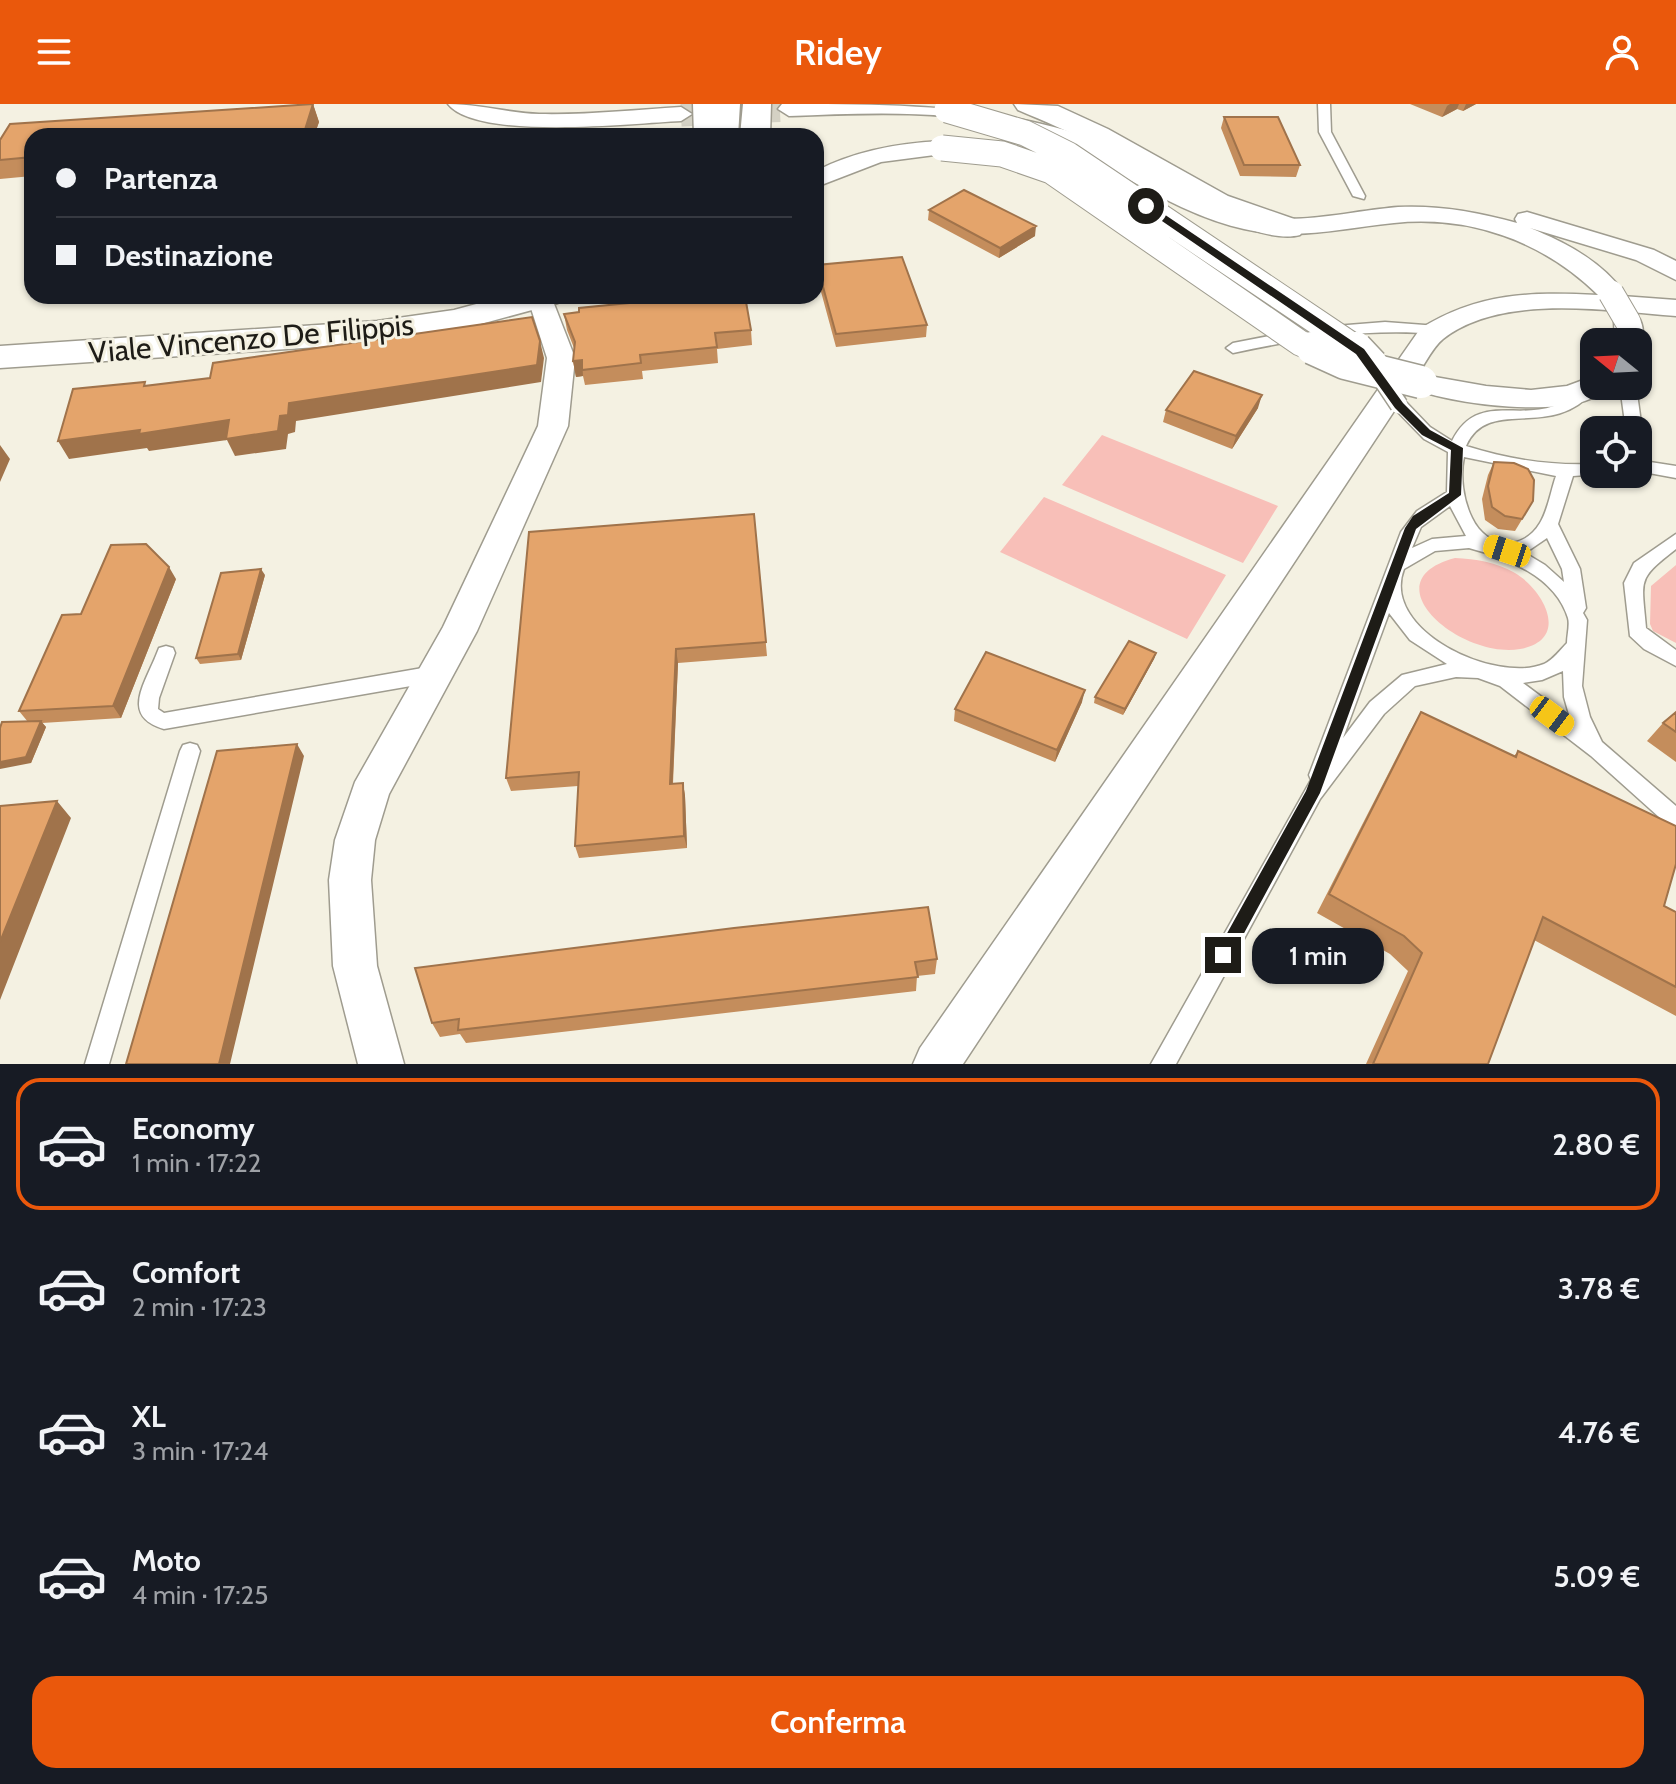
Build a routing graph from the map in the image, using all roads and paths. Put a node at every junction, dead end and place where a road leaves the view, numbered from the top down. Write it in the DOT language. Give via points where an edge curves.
graph roads {
  1 [pos="459,104"];
  2 [pos="704,104"];
  3 [pos="726,104"];
  4 [pos="757,104"];
  5 [pos="1028,104"];
  6 [pos="1324,104"];
  7 [pos="789,109"];
  8 [pos="947,110"];
  9 [pos="681,114"];
  10 [pos="705,128"];
  11 [pos="725,128"];
  12 [pos="756,128"];
  13 [pos="824,176"];
  14 [pos="1359,196"];
  15 [pos="1373,219"];
  16 [pos="1299,228"];
  17 [pos="1676,272"];
  18 [pos="420,304"];
  19 [pos="516,304"];
  20 [pos="544,304"];
  21 [pos="1676,308"];
  22 [pos="1626,328"];
  23 [pos="1438,330"];
  24 [pos="0,336"];
  25 [pos="1233,348"];
  26 [pos="0,357"];
  27 [pos="1377,372"];
  28 [pos="1580,388"];
  29 [pos="1580,395"];
  30 [pos="1457,448"];
  31 [pos="1652,469"];
  32 [pos="1580,470"];
  33 [pos="1566,471"];
  34 [pos="1676,472"];
  35 [pos="1455,495"];
  36 [pos="1549,524"];
  37 [pos="1676,540"];
  38 [pos="1499,548"];
  39 [pos="1394,572"];
  40 [pos="1578,638"];
  41 [pos="166,653"];
  42 [pos="1676,659"];
  43 [pos="1479,670"];
  44 [pos="434,674"];
  45 [pos="1598,750"];
  46 [pos="190,751"];
  47 [pos="1313,793"];
  48 [pos="1676,819"];
  49 [pos="97,1064"];
  50 [pos="381,1064"];
  51 [pos="936,1064"];
  52 [pos="1163,1064"];
  1 -- 9 [label="street" via="517,119"];
  2 -- 10 [label="street"];
  3 -- 11 [label="main road"];
  4 -- 12 [label="main road"];
  5 -- 16 [label="main road" via="1104,139 1225,208 1263,223"];
  6 -- 14 [label="lane" via="1325,132"];
  7 -- 8 [label="street"];
  8 -- 16 [label="street, bridge" via="1039,127 1195,208 1249,223"];
  8 -- 27 [label="street, bridge" via="1025,133 1069,155 1326,327 1360,351"];
  13 -- 27 [label="street, bridge" via="879,155 942,148 1002,154 1051,171 1300,343"];
  14 -- 15 [label="street"];
  14 -- 17 [label="street" via="1420,196 1504,212 1645,255"];
  15 -- 16 [label="street"];
  15 -- 22 [label="street, bridge" via="1433,215 1476,221 1560,252 1611,293"];
  18 -- 24 [label="main road, Viale Vincenzo De Filippis" via="363,313"];
  19 -- 26 [label="main road, Viale Vincenzo De Filippis" via="377,332"];
  20 -- 44 [label="street" via="561,358 553,426"];
  21 -- 23 [label="street" via="1501,305 1472,312"];
  23 -- 25 [label="lane" via="1352,326"];
  23 -- 51 [label="street" via="1413,356"];
  27 -- 28 [label="street, bridge" via="1507,398"];
  27 -- 30 [label="lane, bridge" via="1426,433"];
  29 -- 30 [label="lane" via="1566,407 1476,421 1461,435"];
  30 -- 33 [label="lane"];
  30 -- 35 [label="lane"];
  31 -- 34 [label="lane"];
  32 -- 33 [label="lane"];
  33 -- 36 [label="lane"];
  35 -- 38 [label="lane" via="1464,525 1479,540"];
  35 -- 39 [label="lane" via="1418,519"];
  36 -- 38 [label="lane" via="1520,550"];
  36 -- 40 [label="lane" via="1571,569"];
  37 -- 42 [label="lane" via="1640,568 1633,583 1637,631"];
  38 -- 39 [label="lane" via="1435,542 1413,550"];
  38 -- 40 [label="lane" via="1559,585 1574,607"];
  39 -- 43 [label="lane" via="1393,601 1423,641"];
  39 -- 47 [label="lane"];
  40 -- 43 [label="lane" via="1564,662 1550,670 1504,675"];
  40 -- 45 [label="lane" via="1570,682 1573,702"];
  41 -- 44 [label="lane" via="148,711 164,721"];
  43 -- 45 [label="lane" via="1507,681"];
  43 -- 47 [label="lane" via="1456,669 1409,680 1377,708"];
  44 -- 50 [label="street" via="376,781 355,840 350,880 355,966"];
  45 -- 48 [label="lane"];
  46 -- 49 [label="lane"];
  47 -- 52 [label="lane"];
}
